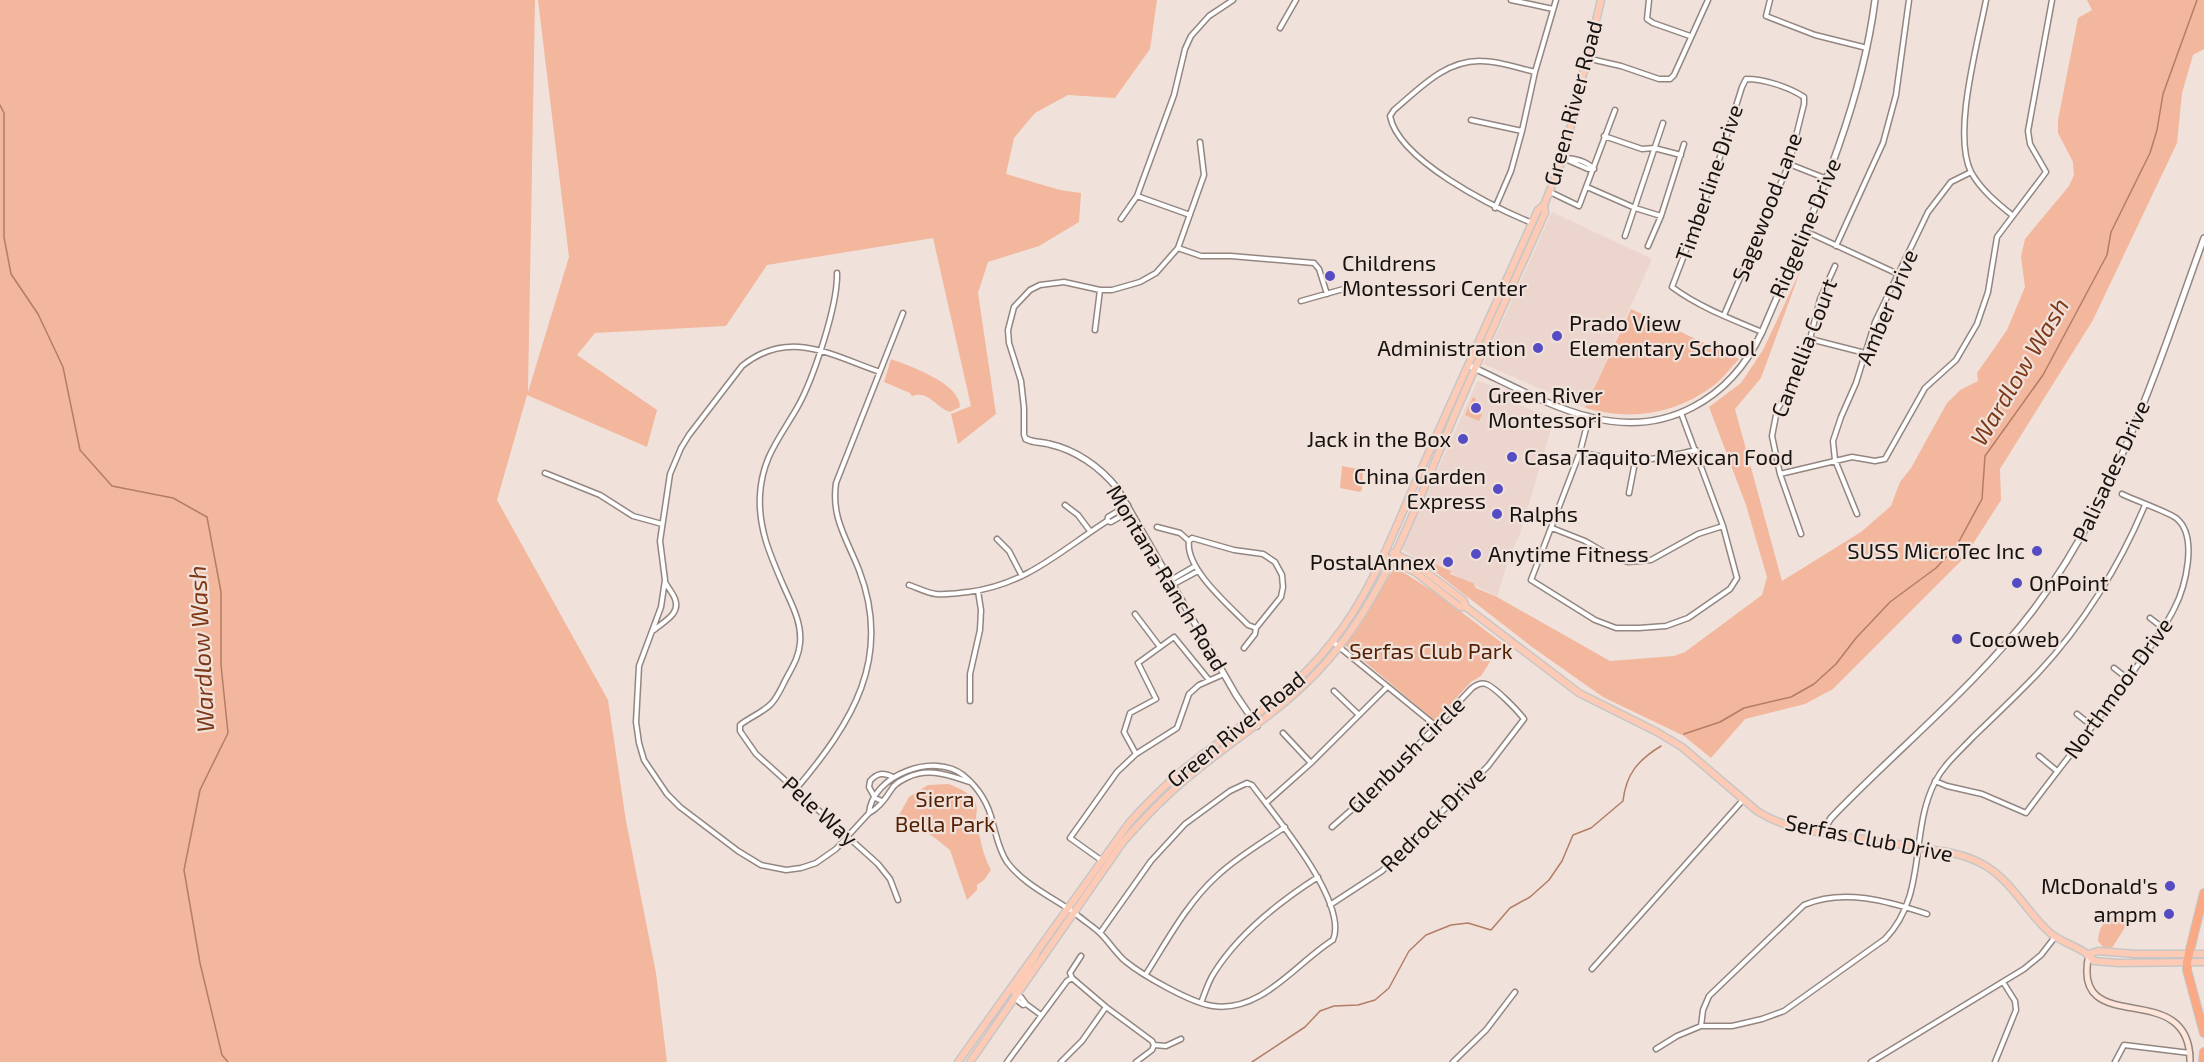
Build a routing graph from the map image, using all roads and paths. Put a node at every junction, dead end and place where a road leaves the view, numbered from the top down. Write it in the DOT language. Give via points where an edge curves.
graph roads {
  1 [pos="1233,0"];
  2 [pos="1296,0"];
  3 [pos="1511,0"];
  4 [pos="1556,0"];
  5 [pos="1601,0"];
  6 [pos="1649,0"];
  7 [pos="1708,0"];
  8 [pos="1770,0"];
  9 [pos="1875,0"];
  10 [pos="1910,0"];
  11 [pos="1986,0"];
  12 [pos="2052,0"];
  13 [pos="1553,9"];
  14 [pos="1281,28"];
  15 [pos="1690,36"];
  16 [pos="1867,48"];
  17 [pos="1586,58"];
  18 [pos="1535,72"];
  19 [pos="1804,97"];
  20 [pos="1615,110"];
  21 [pos="1471,120"];
  22 [pos="1663,123"];
  23 [pos="1522,131"];
  24 [pos="1604,136"];
  25 [pos="1200,142"];
  26 [pos="1684,144"];
  27 [pos="1654,148"];
  28 [pos="1681,156"];
  29 [pos="1563,158"];
  30 [pos="1788,164"];
  31 [pos="1594,169"];
  32 [pos="1971,172"];
  33 [pos="1827,179"];
  34 [pos="1587,187"];
  35 [pos="1550,192"];
  36 [pos="1137,196"];
  37 [pos="1544,205"];
  38 [pos="1495,208"];
  39 [pos="1635,208"];
  40 [pos="1190,215"];
  41 [pos="2012,215"];
  42 [pos="1661,216"];
  43 [pos="1121,219"];
  44 [pos="1532,223"];
  45 [pos="1805,231"];
  46 [pos="1625,236"];
  47 [pos="1534,237"];
  48 [pos="2204,238"];
  49 [pos="1648,246"];
  50 [pos="1836,246"];
  51 [pos="1178,248"];
  52 [pos="1835,266"];
  53 [pos="837,273"];
  54 [pos="1898,274"];
  55 [pos="1347,288"];
  56 [pos="1100,290"];
  57 [pos="1501,291"];
  58 [pos="1327,294"];
  59 [pos="1506,300"];
  60 [pos="1301,301"];
  61 [pos="903,312"];
  62 [pos="1724,315"];
  63 [pos="1095,330"];
  64 [pos="1762,332"];
  65 [pos="1810,339"];
  66 [pos="820,351"];
  67 [pos="1865,353"];
  68 [pos="1468,365"];
  69 [pos="1475,368"];
  70 [pos="880,372"];
  71 [pos="1681,413"];
  72 [pos="1589,417"];
  73 [pos="1026,439"];
  74 [pos="1696,450"];
  75 [pos="1580,452"];
  76 [pos="1835,460"];
  77 [pos="1635,462"];
  78 [pos="545,473"];
  79 [pos="1780,474"];
  80 [pos="1629,493"];
  81 [pos="2122,494"];
  82 [pos="1065,505"];
  83 [pos="2145,505"];
  84 [pos="1130,508"];
  85 [pos="1857,514"];
  86 [pos="662,524"];
  87 [pos="1723,526"];
  88 [pos="1157,527"];
  89 [pos="1552,528"];
  90 [pos="1090,531"];
  91 [pos="1802,534"];
  92 [pos="997,539"];
  93 [pos="1189,541"];
  94 [pos="1384,553"];
  95 [pos="1392,556"];
  96 [pos="1196,569"];
  97 [pos="1022,576"];
  98 [pos="665,580"];
  99 [pos="1172,582"];
  100 [pos="909,585"];
  101 [pos="978,591"];
  102 [pos="1135,614"];
  103 [pos="2150,618"];
  104 [pos="1256,628"];
  105 [pos="2163,628"];
  106 [pos="654,631"];
  107 [pos="1333,642"];
  108 [pos="1160,647"];
  109 [pos="1339,647"];
  110 [pos="1244,648"];
  111 [pos="2115,668"];
  112 [pos="1224,674"];
  113 [pos="2128,679"];
  114 [pos="1209,680"];
  115 [pos="1387,687"];
  116 [pos="1334,691"];
  117 [pos="970,701"];
  118 [pos="2077,714"];
  119 [pos="1359,716"];
  120 [pos="1252,719"];
  121 [pos="1524,719"];
  122 [pos="1257,726"];
  123 [pos="1436,726"];
  124 [pos="2092,726"];
  125 [pos="1283,733"];
  126 [pos="1136,754"];
  127 [pos="2039,756"];
  128 [pos="1311,764"];
  129 [pos="2057,771"];
  130 [pos="894,778"];
  131 [pos="1935,781"];
  132 [pos="970,782"];
  133 [pos="796,789"];
  134 [pos="874,798"];
  135 [pos="1744,799"];
  136 [pos="882,801"];
  137 [pos="1266,803"];
  138 [pos="869,813"];
  139 [pos="1332,826"];
  140 [pos="1285,827"];
  141 [pos="1824,833"];
  142 [pos="849,836"];
  143 [pos="1920,848"];
  144 [pos="1101,860"];
  145 [pos="1318,877"];
  146 [pos="2204,893"];
  147 [pos="898,900"];
  148 [pos="1330,905"];
  149 [pos="1907,907"];
  150 [pos="1067,909"];
  151 [pos="1074,914"];
  152 [pos="1927,914"];
  153 [pos="1100,933"];
  154 [pos="2055,937"];
  155 [pos="1041,944"];
  156 [pos="2089,954"];
  157 [pos="2204,954"];
  158 [pos="1081,956"];
  159 [pos="2188,958"];
  160 [pos="2204,962"];
  161 [pos="1592,969"];
  162 [pos="1146,974"];
  163 [pos="1072,978"];
  164 [pos="2003,982"];
  165 [pos="1515,992"];
  166 [pos="1016,996"];
  167 [pos="1201,1003"];
  168 [pos="1026,1004"];
  169 [pos="1106,1007"];
  170 [pos="1041,1015"];
  171 [pos="1701,1026"];
  172 [pos="2204,1034"];
  173 [pos="1181,1039"];
  174 [pos="1154,1045"];
  175 [pos="1656,1049"];
  176 [pos="2204,1052"];
  177 [pos="2190,1053"];
  178 [pos="958,1062"];
  179 [pos="970,1062"];
  180 [pos="1007,1062"];
  181 [pos="1061,1062"];
  182 [pos="1136,1062"];
  183 [pos="1453,1062"];
  184 [pos="1871,1062"];
  185 [pos="1995,1062"];
  186 [pos="2115,1062"];
  187 [pos="2190,1062"];
  188 [pos="2203,1062"];
  1 -- 36 [label="street" via="1209,16 1191,36"];
  2 -- 14 [label="street"];
  3 -- 13 [label="street"];
  4 -- 13 [label="street"];
  5 -- 17 [label="main road, Green River Road"];
  6 -- 15 [label="street" via="1647,19"];
  7 -- 15 [label="street"];
  8 -- 16 [label="street" via="1766,16 1815,35"];
  9 -- 16 [label="street, Ridgeline Drive"];
  10 -- 50 [label="street" via="1896,95 1883,142"];
  11 -- 32 [label="street" via="1964,115 1963,147"];
  12 -- 41 [label="street" via="2028,131 2030,144 2046,172"];
  13 -- 18 [label="street"];
  15 -- 17 [label="street" via="1670,79 1659,80"];
  16 -- 33 [label="street, Ridgeline Drive"];
  17 -- 29 [label="main road, Green River Road"];
  18 -- 23 [label="street"];
  18 -- 38 [label="street" via="1488,61 1465,62 1438,74 1390,116 1400,139 1410,150"];
  19 -- 30 [label="street, Sagewood Lane"];
  19 -- 62 [label="street, Timberline Drive" via="1746,79 1672,287"];
  20 -- 24 [label="street"];
  21 -- 23 [label="street"];
  22 -- 27 [label="street"];
  23 -- 38 [label="street"];
  24 -- 27 [label="street" via="1642,149"];
  24 -- 31 [label="street"];
  25 -- 40 [label="street" via="1204,175"];
  26 -- 28 [label="street"];
  27 -- 28 [label="street"];
  27 -- 39 [label="street"];
  28 -- 42 [label="street"];
  29 -- 31 [label="street"];
  29 -- 35 [label="main road, Green River Road"];
  30 -- 33 [label="street"];
  30 -- 62 [label="street, Sagewood Lane"];
  31 -- 34 [label="street"];
  32 -- 41 [label="street" via="1989,196"];
  32 -- 54 [label="street, Amber Drive" via="1951,182 1940,196"];
  33 -- 45 [label="street, Ridgeline Drive"];
  34 -- 35 [label="street" via="1578,206"];
  34 -- 39 [label="street"];
  35 -- 37 [label="main road, Green River Road"];
  36 -- 40 [label="street"];
  36 -- 43 [label="street"];
  37 -- 44 [label="main road, Green River Road"];
  37 -- 47 [label="main road, Green River Road" via="1545,213"];
  38 -- 44 [label="street"];
  39 -- 42 [label="street"];
  39 -- 46 [label="street"];
  40 -- 51 [label="street"];
  41 -- 76 [label="street" via="1997,237 1988,292 1977,324 1956,360 1925,388 1885,459"];
  42 -- 49 [label="street"];
  44 -- 47 [label="main road"];
  44 -- 57 [label="main road, Green River Road"];
  45 -- 50 [label="street"];
  45 -- 64 [label="street, Ridgeline Drive"];
  47 -- 59 [label="main road, Green River Road"];
  48 -- 141 [label="street, Palisades Drive" via="2134,424 2070,557 2006,643 1839,809"];
  50 -- 54 [label="street"];
  51 -- 56 [label="street" via="1156,273 1140,282"];
  51 -- 58 [label="street" via="1201,256 1314,263"];
  52 -- 65 [label="street, Camellia Court" via="1820,299"];
  53 -- 66 [label="street" via="837,290"];
  54 -- 67 [label="street, Amber Drive"];
  55 -- 58 [label="street"];
  56 -- 63 [label="street"];
  56 -- 73 [label="street" via="1052,282 1030,290 1014,307 1009,343 1021,381"];
  57 -- 59 [label="main road"];
  57 -- 68 [label="main road, Green River Road"];
  58 -- 60 [label="street"];
  59 -- 69 [label="main road, Green River Road"];
  61 -- 70 [label="street"];
  62 -- 64 [label="street"];
  64 -- 71 [label="street, Ridgeline Drive" via="1730,381"];
  65 -- 67 [label="street"];
  65 -- 79 [label="street, Camellia Court" via="1797,376 1777,410 1772,436"];
  66 -- 70 [label="street"];
  66 -- 86 [label="street" via="781,347 759,354 742,366 681,448 670,474"];
  66 -- 133 [label="street, Pele Way" via="798,406 770,453 760,495 764,537 800,628 798,655 770,705 740,725 744,739 756,754"];
  67 -- 76 [label="street, Amber Drive" via="1833,441"];
  68 -- 69 [label="street, Ridgeline Drive"];
  68 -- 94 [label="main road, Green River Road"];
  69 -- 72 [label="street, Ridgeline Drive"];
  69 -- 95 [label="main road, Green River Road"];
  70 -- 133 [label="street" via="836,483 834,498 840,528 867,595 872,631 868,666 857,699 834,742"];
  71 -- 72 [label="street, Ridgeline Drive" via="1640,422"];
  71 -- 74 [label="street"];
  72 -- 75 [label="street"];
  73 -- 84 [label="street, Montana Ranch Road" via="1066,450 1095,466"];
  74 -- 77 [label="street"];
  74 -- 87 [label="street"];
  75 -- 77 [label="street"];
  75 -- 89 [label="street"];
  76 -- 79 [label="street"];
  76 -- 85 [label="street"];
  77 -- 80 [label="street"];
  78 -- 86 [label="street" via="600,495 633,516"];
  79 -- 91 [label="street, Camellia Court"];
  81 -- 83 [label="street, Northmoor Drive"];
  82 -- 90 [label="street"];
  83 -- 105 [label="street, Northmoor Drive" via="2177,519 2186,532 2189,551 2184,585"];
  83 -- 131 [label="street" via="2131,538 2069,635 2039,671 1951,759"];
  84 -- 90 [label="street" via="1108,517"];
  84 -- 99 [label="street, Montana Ranch Road"];
  86 -- 98 [label="street"];
  87 -- 89 [label="street" via="1698,534 1651,560 1628,562"];
  87 -- 89 [label="street" via="1737,578 1730,589 1688,618 1666,626 1628,628 1595,620 1531,580"];
  88 -- 93 [label="street" via="1180,533"];
  90 -- 97 [label="street" via="1048,563"];
  92 -- 97 [label="street"];
  93 -- 96 [label="street" via="1188,550"];
  93 -- 104 [label="street" via="1192,538 1263,554 1275,562 1282,575 1281,597"];
  94 -- 95 [label="main road, Serfas Club Drive"];
  94 -- 107 [label="main road, Green River Road"];
  95 -- 109 [label="main road, Green River Road" via="1365,609"];
  95 -- 135 [label="main road, Serfas Club Drive" via="1579,693 1682,747"];
  96 -- 99 [label="street"];
  96 -- 104 [label="street" via="1248,625"];
  97 -- 101 [label="street"];
  98 -- 106 [label="street"];
  98 -- 106 [label="street" via="676,608"];
  99 -- 112 [label="street, Montana Ranch Road"];
  100 -- 101 [label="street" via="935,594"];
  101 -- 117 [label="street" via="981,630 970,674"];
  102 -- 108 [label="street"];
  103 -- 105 [label="street"];
  104 -- 110 [label="street"];
  105 -- 113 [label="street, Northmoor Drive"];
  106 -- 142 [label="street" via="639,666 636,722 644,760 667,794 750,860 773,868 801,868 816,863"];
  107 -- 109 [label="street"];
  107 -- 120 [label="main road, Green River Road" via="1299,679"];
  108 -- 114 [label="street" via="1174,637"];
  108 -- 126 [label="street" via="1138,663 1156,699 1131,713 1124,732"];
  109 -- 115 [label="street"];
  109 -- 122 [label="main road, Green River Road" via="1300,689"];
  111 -- 113 [label="street"];
  112 -- 114 [label="street"];
  112 -- 120 [label="street, Montana Ranch Road"];
  113 -- 124 [label="street, Northmoor Drive"];
  114 -- 126 [label="street" via="1189,694 1177,728"];
  115 -- 119 [label="street"];
  115 -- 123 [label="street"];
  116 -- 119 [label="street"];
  118 -- 124 [label="street"];
  119 -- 128 [label="street"];
  120 -- 122 [label="street, Montana Ranch Road"];
  120 -- 144 [label="main road, Green River Road" via="1156,794"];
  121 -- 123 [label="street, Glenbush Circle" via="1487,684 1480,683"];
  121 -- 148 [label="street, Redrock Drive" via="1488,766 1382,872"];
  122 -- 151 [label="main road, Green River Road" via="1158,803 1123,842"];
  123 -- 139 [label="street, Glenbush Circle" via="1382,783"];
  124 -- 129 [label="street, Northmoor Drive"];
  125 -- 128 [label="street"];
  126 -- 144 [label="street" via="1117,772 1070,838"];
  127 -- 129 [label="street"];
  128 -- 137 [label="street"];
  129 -- 131 [label="street, Northmoor Drive" via="2026,813 1982,794"];
  130 -- 132 [label="street" via="915,768 933,766 961,773"];
  130 -- 134 [label="street"];
  130 -- 134 [label="street" via="881,773 874,776 869,787"];
  131 -- 143 [label="street" via="1924,808"];
  132 -- 136 [label="street" via="941,772 914,774 892,788"];
  132 -- 150 [label="street" via="987,805 1008,864"];
  133 -- 142 [label="street, Pele Way"];
  134 -- 136 [label="street"];
  134 -- 138 [label="street"];
  135 -- 141 [label="main road, Serfas Club Drive" via="1757,811 1783,824"];
  135 -- 161 [label="street"];
  136 -- 138 [label="street"];
  137 -- 140 [label="street"];
  137 -- 153 [label="street" via="1247,783 1185,824 1151,861"];
  138 -- 142 [label="street"];
  140 -- 145 [label="street"];
  140 -- 162 [label="street" via="1216,876 1191,905"];
  141 -- 143 [label="main road, Serfas Club Drive"];
  142 -- 147 [label="street, Pele Way" via="890,879"];
  143 -- 149 [label="street"];
  143 -- 154 [label="main road, Serfas Club Drive" via="1961,855 1987,867"];
  144 -- 150 [label="main road, Green River Road"];
  145 -- 148 [label="street"];
  145 -- 167 [label="street" via="1245,935 1214,973"];
  146 -- 159 [label="highway"];
  148 -- 167 [label="street" via="1336,927 1333,940 1273,988 1234,1005"];
  149 -- 152 [label="street"];
  149 -- 171 [label="street" via="1897,927 1885,939 1784,1011 1732,1026"];
  149 -- 171 [label="street" via="1841,895 1818,898 1804,905 1709,996"];
  150 -- 151 [label="street"];
  150 -- 155 [label="main road, Green River Road"];
  151 -- 153 [label="street"];
  151 -- 166 [label="main road, Green River Road"];
  153 -- 162 [label="street" via="1124,959"];
  154 -- 156 [label="main road, Serfas Club Drive"];
  154 -- 164 [label="street" via="2033,963"];
  155 -- 166 [label="main road" via="1014,990"];
  155 -- 178 [label="main road, Green River Road"];
  156 -- 159 [label="main road" via="2098,951"];
  156 -- 177 [label="main road" via="2086,976 2096,995 2110,1004 2148,1010 2167,1018 2182,1031"];
  157 -- 159 [label="main road"];
  158 -- 163 [label="street" via="1070,973"];
  159 -- 160 [label="main road"];
  159 -- 172 [label="highway" via="2187,970"];
  162 -- 167 [label="street"];
  163 -- 169 [label="street"];
  163 -- 170 [label="street"];
  164 -- 184 [label="street"];
  164 -- 185 [label="street" via="2016,1010"];
  165 -- 183 [label="street" via="1486,1030"];
  166 -- 179 [label="main road, Green River Road"];
  168 -- 170 [label="street"];
  169 -- 174 [label="street"];
  169 -- 181 [label="street"];
  170 -- 180 [label="street"];
  171 -- 175 [label="street"];
  173 -- 174 [label="street" via="1166,1047"];
  174 -- 182 [label="street"];
  176 -- 188 [label="highway"];
  177 -- 186 [label="street" via="2124,1045"];
  177 -- 187 [label="main road"];
}
